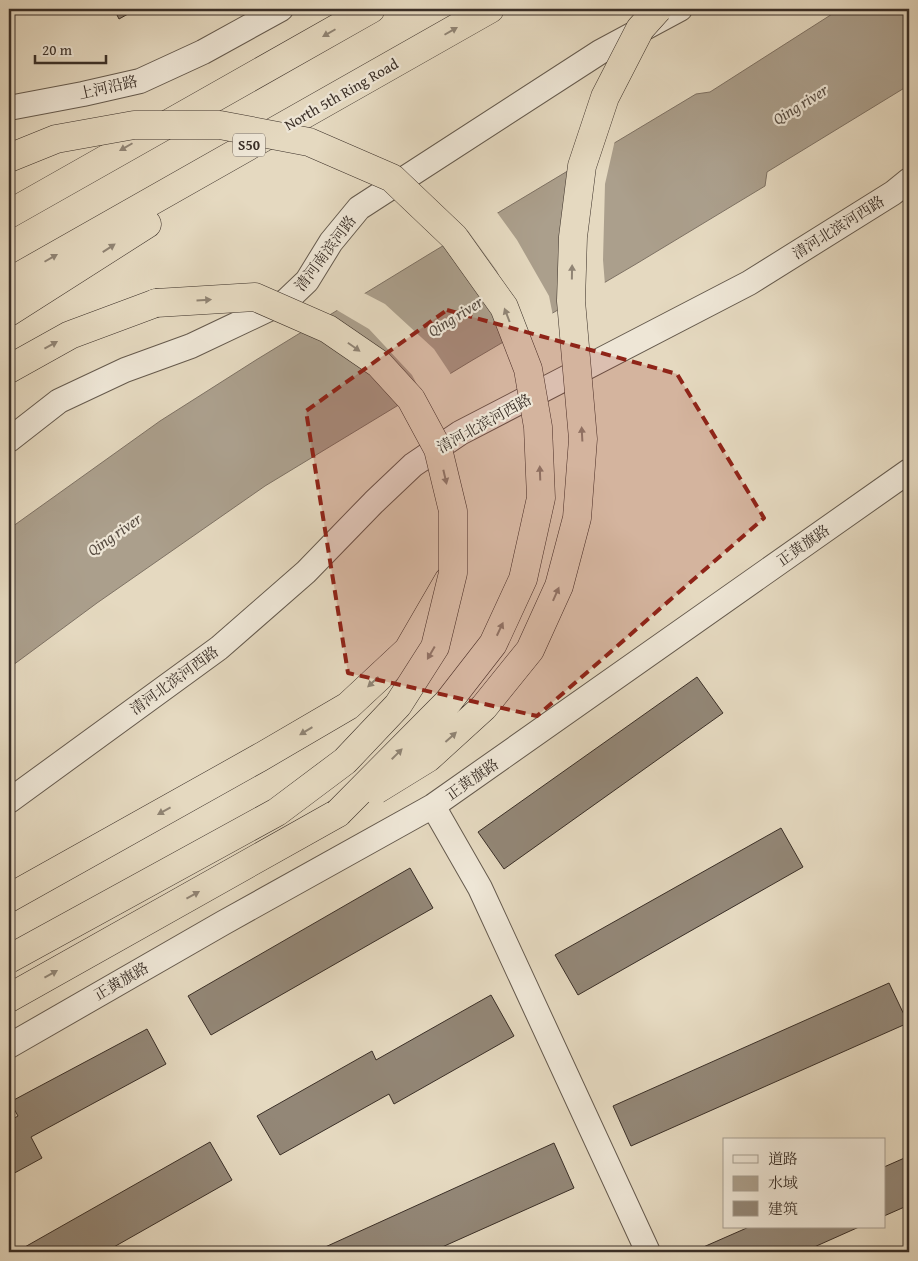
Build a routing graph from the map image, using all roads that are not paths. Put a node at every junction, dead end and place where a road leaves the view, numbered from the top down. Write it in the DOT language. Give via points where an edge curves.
graph roads {
  1 [pos="281,9"];
  2 [pos="371,9"];
  3 [pos="490,9"];
  4 [pos="658,9"];
  5 [pos="680,9"];
  6 [pos="423,47"];
  7 [pos="9,108"];
  8 [pos="9,158"];
  9 [pos="909,180"];
  10 [pos="9,214"];
  11 [pos="9,282"];
  12 [pos="9,312"];
  13 [pos="9,369"];
  14 [pos="9,440"];
  15 [pos="909,471"];
  16 [pos="452,573"];
  17 [pos="9,801"];
  18 [pos="433,806"];
  19 [pos="338,813"];
  20 [pos="9,898"];
  21 [pos="9,958"];
  22 [pos="9,998"];
  23 [pos="9,1046"];
  24 [pos="648,1252"];
  1 -- 7 [label="street, 上河沿路" via="203,52 140,81"];
  2 -- 10 [label="highway, one-way"];
  6 -- 3 [label="highway, North 5th Ring Road / S50, one-way"];
  19 -- 4 [label="highway, one-way, bridge" via="428,758 484,707 530,650 559,586 577,518 583,439 571,301 573,237 582,166 605,96 640,29"];
  5 -- 14 [label="street, 清河南滨河路" via="600,52 359,208 331,242 307,281 286,301 192,346 125,370 59,401"];
  11 -- 6 [label="highway, North 5th Ring Road / S50, one-way"];
  12 -- 6 [label="highway, one-way"];
  19 -- 8 [label="highway, one-way, bridge" via="448,702 493,644 523,579 541,498 538,427 528,369 504,306 454,237 392,178 309,142 220,125 134,125 56,139"];
  9 -- 17 [label="street, 清河北滨河西路" via="749,282 460,433 413,465 306,572 219,648"];
  13 -- 16 [label="highway, one-way, bridge" via="70,335 156,303 254,297 328,329 379,364 411,399 438,449 453,511"];
  15 -- 18 [label="street, 正黄旗路"];
  16 -- 20 [label="highway, one-way" via="408,650 348,706"];
  16 -- 21 [label="highway, one-way, bridge" via="435,647 398,705 345,760 277,812"];
  18 -- 23 [label="street, 正黄旗路"];
  18 -- 24 [label="street" via="480,888"];
  22 -- 19 [label="highway, one-way"];
}
